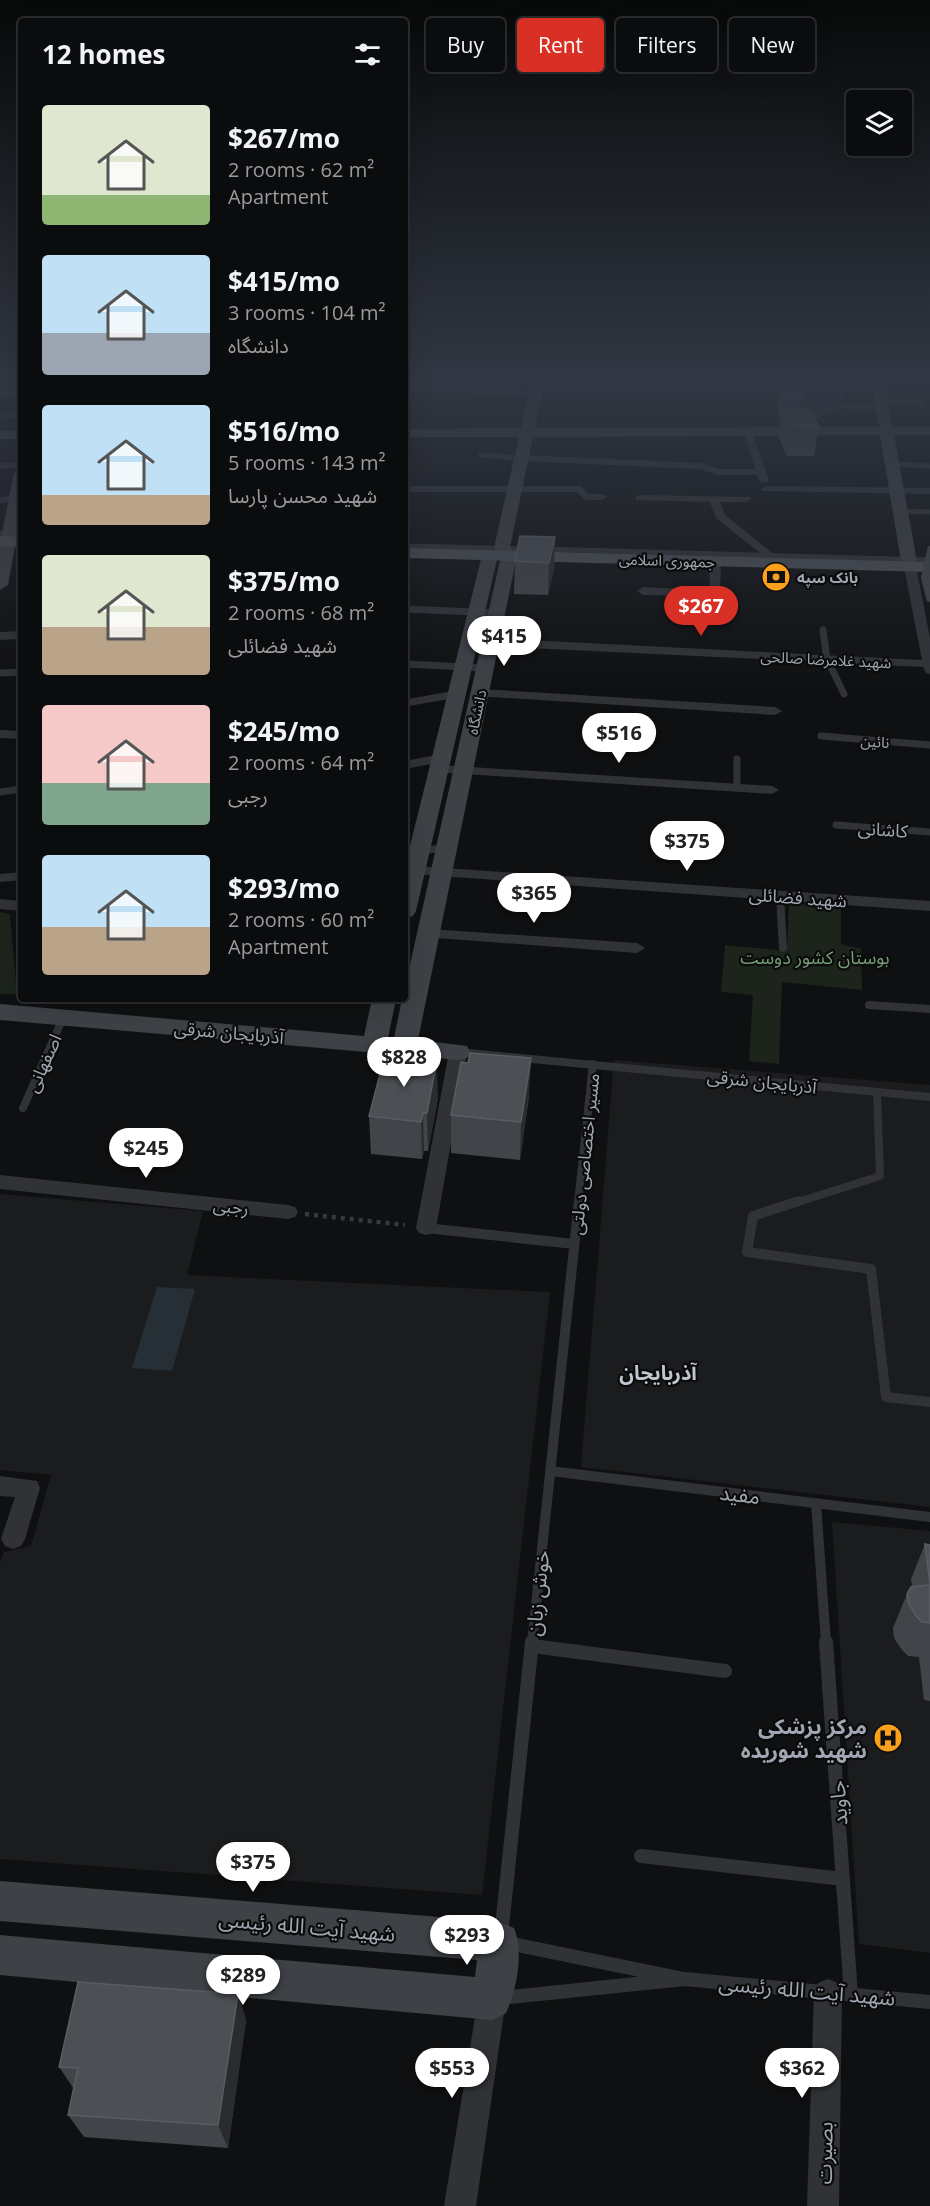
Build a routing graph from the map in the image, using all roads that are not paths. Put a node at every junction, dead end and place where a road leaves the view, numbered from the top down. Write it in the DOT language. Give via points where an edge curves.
graph roads {
  1 [pos="18,482"];
  2 [pos="516,482"];
  3 [pos="765,482"];
  4 [pos="895,482"];
  5 [pos="515,488"];
  6 [pos="408,489"];
  7 [pos="767,489"];
  8 [pos="896,489"];
  9 [pos="930,491"];
  10 [pos="602,497"];
  11 [pos="640,498"];
  12 [pos="12,499"];
  13 [pos="714,499"];
  14 [pos="746,499"];
  15 [pos="771,500"];
  16 [pos="900,511"];
  17 [pos="930,512"];
  18 [pos="10,537"];
  19 [pos="408,546"];
  20 [pos="408,552"];
  21 [pos="500,553"];
  22 [pos="774,559"];
  23 [pos="930,560"];
  24 [pos="715,561"];
  25 [pos="909,563"];
  26 [pos="930,567"];
  27 [pos="1,576"];
  28 [pos="644,591"];
  29 [pos="408,609"];
  30 [pos="476,612"];
  31 [pos="497,613"];
  32 [pos="823,630"];
  33 [pos="18,635"];
  34 [pos="0,636"];
  35 [pos="470,641"];
  36 [pos="491,642"];
  37 [pos="827,659"];
  38 [pos="408,664"];
  39 [pos="463,666"];
  40 [pos="930,666"];
  41 [pos="485,668"];
  42 [pos="18,672"];
  43 [pos="0,674"];
  44 [pos="480,693"];
  45 [pos="457,694"];
  46 [pos="844,694"];
  47 [pos="408,702"];
  48 [pos="775,711"];
  49 [pos="0,734"];
  50 [pos="18,735"];
  51 [pos="821,736"];
  52 [pos="930,745"];
  53 [pos="408,757"];
  54 [pos="737,759"];
  55 [pos="440,764"];
  56 [pos="408,765"];
  57 [pos="465,765"];
  58 [pos="737,788"];
  59 [pos="18,789"];
  60 [pos="772,790"];
  61 [pos="0,792"];
  62 [pos="836,825"];
  63 [pos="930,832"];
  64 [pos="447,847"];
  65 [pos="413,858"];
  66 [pos="442,872"];
  67 [pos="18,876"];
  68 [pos="0,878"];
  69 [pos="408,891"];
  70 [pos="780,896"];
  71 [pos="0,904"];
  72 [pos="18,906"];
  73 [pos="930,906"];
  74 [pos="408,932"];
  75 [pos="429,934"];
  76 [pos="637,948"];
  77 [pos="783,948"];
  78 [pos="383,1002"];
  79 [pos="869,1005"];
  80 [pos="930,1009"];
  81 [pos="0,1012"];
  82 [pos="63,1018"];
  83 [pos="374,1044"];
  84 [pos="404,1047"];
  85 [pos="458,1052"];
  86 [pos="593,1064"];
  87 [pos="877,1092"];
  88 [pos="930,1097"];
  89 [pos="23,1108"];
  90 [pos="0,1182"];
  91 [pos="288,1212"];
  92 [pos="426,1228"];
  93 [pos="574,1244"];
  94 [pos="930,1402"];
  95 [pos="550,1471"];
  96 [pos="0,1486"];
  97 [pos="816,1503"];
  98 [pos="930,1517"];
  99 [pos="13,1539"];
  100 [pos="532,1646"];
  101 [pos="725,1671"];
  102 [pos="641,1856"];
  103 [pos="843,1879"];
  104 [pos="0,1901"];
  105 [pos="500,1942"];
  106 [pos="0,1955"];
  107 [pos="684,1979"];
  108 [pos="840,1994"];
  109 [pos="492,1999"];
  110 [pos="930,2002"];
  111 [pos="460,2206"];
  112 [pos="823,2206"];
  1 -- 12 [label="main road"];
  2 -- 5 [label="main road, دانشگاه"];
  3 -- 7 [label="street"];
  4 -- 8 [label="main road"];
  5 -- 6 [label="street"];
  5 -- 10 [label="street" via="581,489 585,497"];
  5 -- 21 [label="main road, دانشگاه"];
  7 -- 8 [label="street"];
  7 -- 15 [label="street"];
  8 -- 9 [label="street"];
  8 -- 16 [label="main road"];
  11 -- 13 [label="street"];
  12 -- 18 [label="main road"];
  13 -- 14 [label="street"];
  13 -- 22 [label="street" via="720,516"];
  16 -- 17 [label="lane"];
  16 -- 25 [label="main road"];
  18 -- 27 [label="main road"];
  19 -- 21 [label="lane"];
  20 -- 21 [label="main road, جمهوری اسلامی"];
  21 -- 22 [label="lane"];
  21 -- 24 [label="main road, جمهوری اسلامی"];
  21 -- 30 [label="main road, دانشگاه"];
  21 -- 31 [label="main road, دانشگاه"];
  22 -- 24 [label="main road, جمهوری اسلامی"];
  22 -- 25 [label="main road, جمهوری اسلامی"];
  23 -- 25 [label="lane"];
  24 -- 28 [label="street" via="716,594"];
  25 -- 26 [label="main road, جمهوری اسلامی"];
  25 -- 40 [label="street"];
  29 -- 30 [label="lane"];
  30 -- 31 [label="lane"];
  30 -- 35 [label="main road, دانشگاه"];
  31 -- 36 [label="main road, دانشگاه"];
  32 -- 37 [label="lane"];
  33 -- 34 [label="street"];
  35 -- 36 [label="street, شهید غلامرضا صالحی"];
  35 -- 39 [label="main road, دانشگاه"];
  36 -- 37 [label="street, شهید غلامرضا صالحی"];
  36 -- 41 [label="main road, دانشگاه"];
  37 -- 40 [label="street, شهید غلامرضا صالحی"];
  37 -- 46 [label="lane"];
  38 -- 39 [label="lane"];
  39 -- 41 [label="lane"];
  39 -- 45 [label="main road, دانشگاه"];
  41 -- 44 [label="main road, دانشگاه"];
  42 -- 43 [label="lane"];
  44 -- 45 [label="main road"];
  44 -- 48 [label="street"];
  44 -- 57 [label="main road, دانشگاه"];
  45 -- 47 [label="lane"];
  45 -- 55 [label="main road, دانشگاه"];
  49 -- 50 [label="street"];
  51 -- 52 [label="lane, نائین"];
  53 -- 55 [label="street"];
  54 -- 58 [label="lane"];
  55 -- 56 [label="street"];
  55 -- 57 [label="main road"];
  55 -- 65 [label="main road, دانشگاه"];
  57 -- 58 [label="street"];
  57 -- 64 [label="main road, دانشگاه"];
  58 -- 60 [label="street"];
  59 -- 61 [label="lane"];
  62 -- 63 [label="lane, کاشانی"];
  64 -- 65 [label="lane"];
  64 -- 66 [label="main road, دانشگاه"];
  65 -- 66 [label="street, شهید فضائلی"];
  65 -- 69 [label="main road, دانشگاه"];
  66 -- 70 [label="street, شهید فضائلی"];
  66 -- 75 [label="main road, دانشگاه"];
  67 -- 68 [label="lane"];
  70 -- 73 [label="street, شهید فضائلی"];
  70 -- 77 [label="lane"];
  71 -- 72 [label="street"];
  74 -- 75 [label="main road"];
  75 -- 76 [label="street"];
  75 -- 84 [label="main road, دانشگاه"];
  78 -- 83 [label="main road"];
  79 -- 80 [label="lane"];
  81 -- 82 [label="main road, آذربایجان شرقی"];
  82 -- 83 [label="main road, آذربایجان شرقی"];
  82 -- 89 [label="lane, اصفهانی"];
  83 -- 84 [label="main road, آذربایجان شرقی"];
  84 -- 85 [label="main road, آذربایجان شرقی"];
  85 -- 86 [label="lane, آذربایجان شرقی"];
  85 -- 92 [label="street"];
  86 -- 87 [label="lane, آذربایجان شرقی"];
  86 -- 93 [label="lane, مسیر اختصاصی دولتی"];
  87 -- 88 [label="lane, آذربایجان شرقی"];
  87 -- 94 [label="lane" via="880,1176 753,1216 747,1252 871,1269 886,1397"];
  90 -- 91 [label="street, رجبی"];
  92 -- 93 [label="lane"];
  93 -- 95 [label="lane, خوش زبان"];
  95 -- 97 [label="lane, مفید"];
  95 -- 100 [label="lane, خوش زبان"];
  96 -- 99 [label="street" via="28,1488"];
  97 -- 98 [label="lane, مفید"];
  97 -- 103 [label="lane, جاوید"];
  100 -- 101 [label="lane"];
  100 -- 105 [label="lane, خوش زبان"];
  102 -- 103 [label="lane"];
  103 -- 108 [label="lane, جاوید"];
  104 -- 105 [label="main road, شهید آیت الله رئیسی"];
  105 -- 107 [label="lane, شهید آیت الله رئیسی"];
  105 -- 109 [label="main road"];
  106 -- 109 [label="main road, شهید آیت الله رئیسی"];
  107 -- 108 [label="lane, شهید آیت الله رئیسی"];
  107 -- 109 [label="lane, شهید آیت الله رئیسی"];
  108 -- 110 [label="lane, شهید آیت الله رئیسی"];
  108 -- 112 [label="street, بصیرت"];
  109 -- 111 [label="street"];
}
